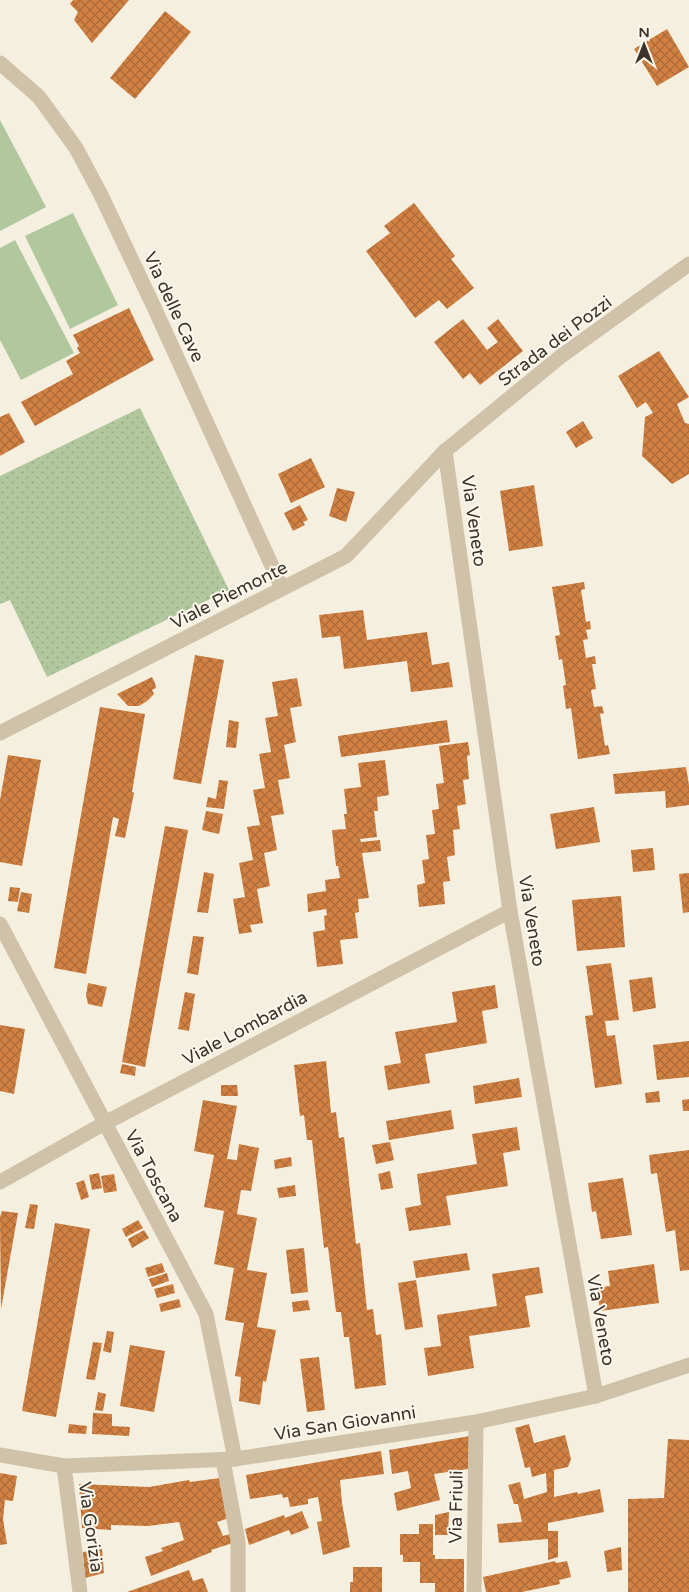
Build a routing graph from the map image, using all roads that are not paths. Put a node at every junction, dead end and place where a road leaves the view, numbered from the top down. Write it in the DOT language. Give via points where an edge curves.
graph roads {
  1 [pos="0,63"];
  2 [pos="689,264"];
  3 [pos="446,451"];
  4 [pos="282,588"];
  5 [pos="0,733"];
  6 [pos="510,911"];
  7 [pos="0,924"];
  8 [pos="105,1123"];
  9 [pos="0,1182"];
  10 [pos="689,1365"];
  11 [pos="596,1396"];
  12 [pos="476,1422"];
  13 [pos="0,1456"];
  14 [pos="229,1460"];
  15 [pos="64,1466"];
  16 [pos="80,1592"];
  17 [pos="238,1592"];
  18 [pos="474,1592"];
  1 -- 4 [label="street, Via delle Cave" via="39,98 81,156 142,281"];
  2 -- 3 [label="street, Strada dei Pozzi" via="560,357"];
  3 -- 4 [label="street, Viale Piemonte" via="346,556"];
  3 -- 6 [label="street, Via Veneto"];
  4 -- 5 [label="street, Viale Piemonte"];
  6 -- 8 [label="street, Viale Lombardia"];
  6 -- 11 [label="street, Via Veneto"];
  7 -- 8 [label="street, Via Toscana"];
  8 -- 9 [label="street, Viale Lombardia"];
  8 -- 14 [label="street, Via Toscana" via="206,1314"];
  10 -- 11 [label="street, Via San Giovanni"];
  11 -- 12 [label="street, Via San Giovanni"];
  12 -- 14 [label="street, Via San Giovanni"];
  12 -- 18 [label="street, Via Friuli"];
  13 -- 15 [label="street, Via San Giovanni"];
  14 -- 15 [label="street, Via San Giovanni"];
  14 -- 17 [label="street, Via Toscana" via="238,1541"];
  15 -- 16 [label="street, Via Gorizia"];
}
